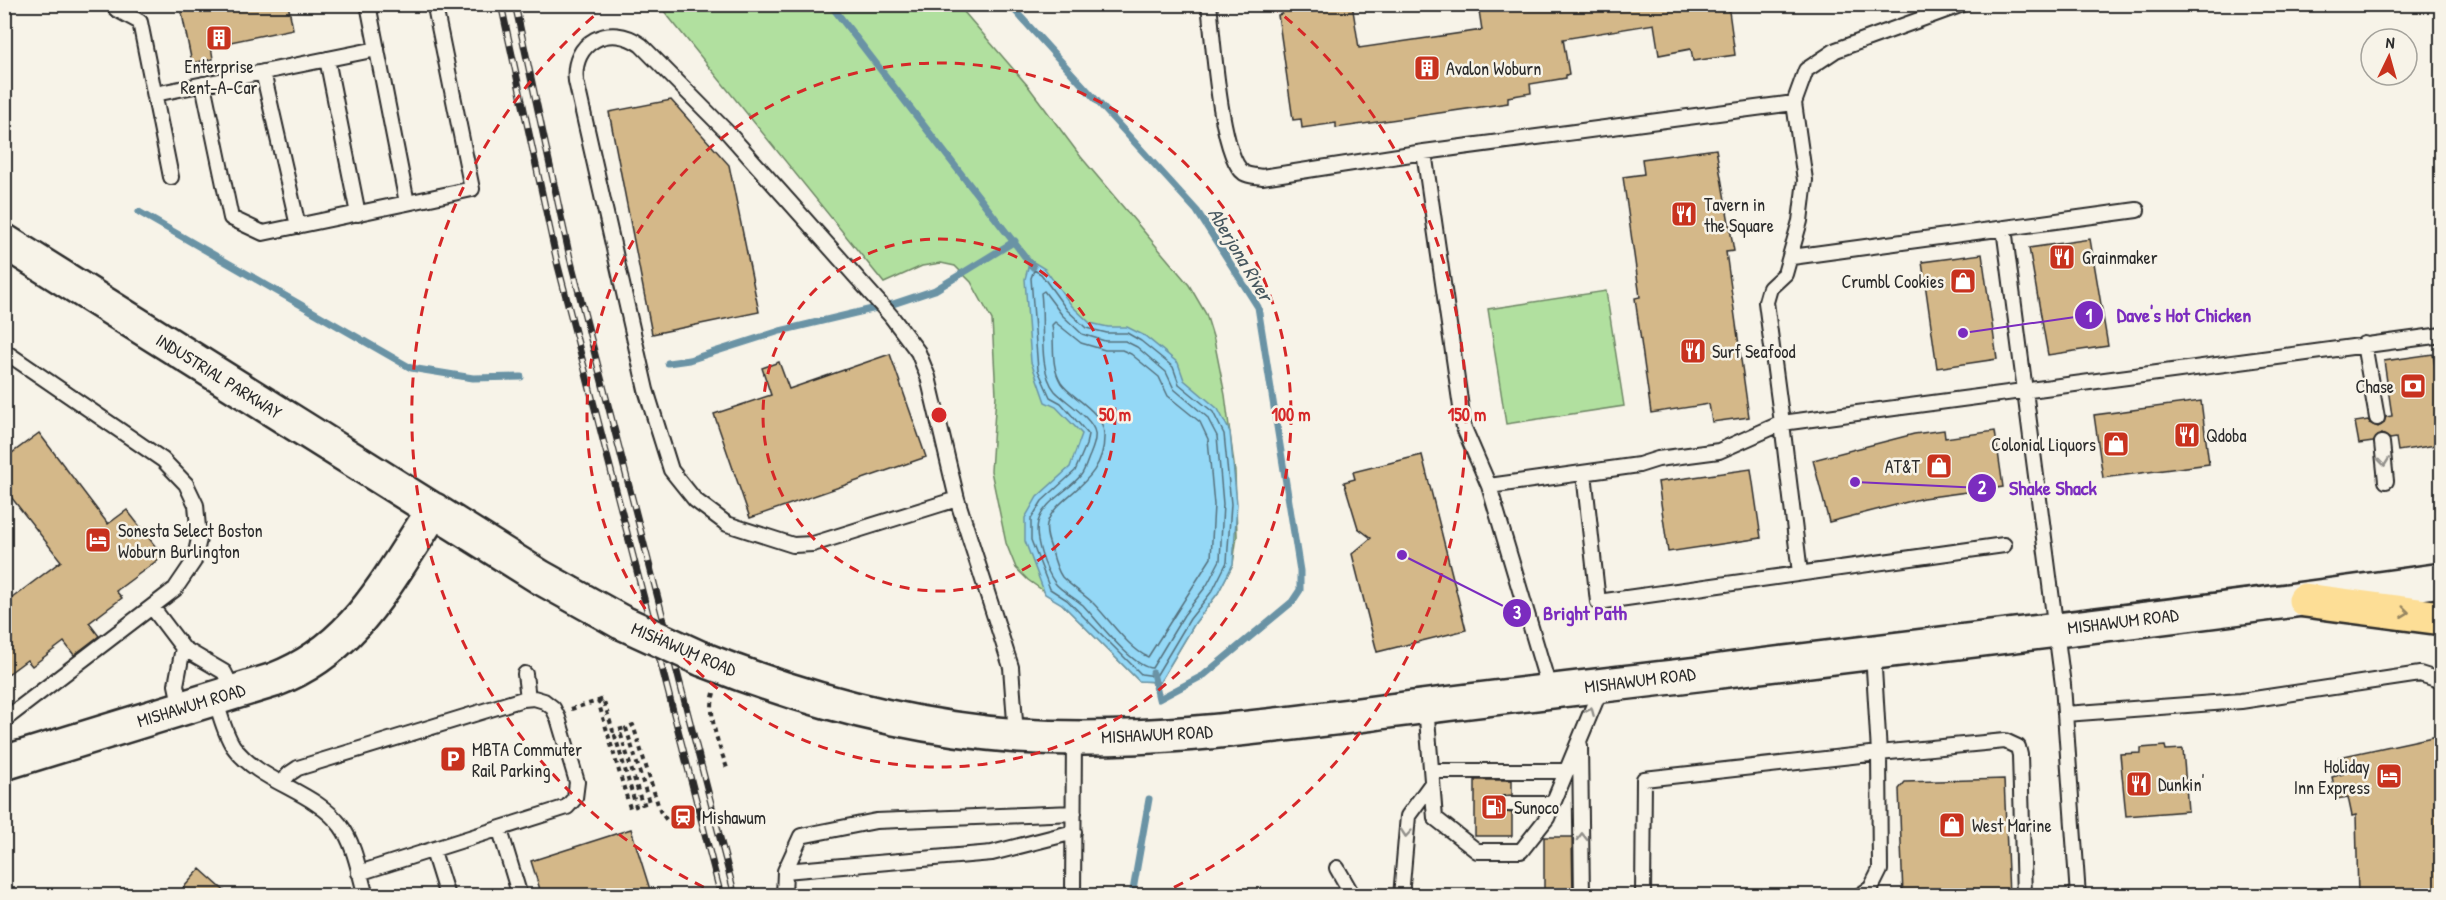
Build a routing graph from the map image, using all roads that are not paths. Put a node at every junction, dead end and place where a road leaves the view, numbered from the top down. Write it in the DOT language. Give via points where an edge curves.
graph roads {
  1 [pos="115,4"];
  2 [pos="368,4"];
  3 [pos="1209,4"];
  4 [pos="1963,4"];
  5 [pos="435,7"];
  6 [pos="376,49"];
  7 [pos="327,59"];
  8 [pos="263,72"];
  9 [pos="203,84"];
  10 [pos="155,94"];
  11 [pos="1794,104"];
  12 [pos="1424,152"];
  13 [pos="171,177"];
  14 [pos="408,203"];
  15 [pos="2137,210"];
  16 [pos="358,213"];
  17 [pos="298,226"];
  18 [pos="2004,228"];
  19 [pos="4,241"];
  20 [pos="1792,257"];
  21 [pos="2442,334"];
  22 [pos="2364,344"];
  23 [pos="4,351"];
  24 [pos="2024,390"];
  25 [pos="2377,418"];
  26 [pos="1782,423"];
  27 [pos="2382,443"];
  28 [pos="1584,473"];
  29 [pos="2386,481"];
  30 [pos="1489,486"];
  31 [pos="957,499"];
  32 [pos="434,510"];
  33 [pos="2004,544"];
  34 [pos="1800,573"];
  35 [pos="2442,580"];
  36 [pos="2305,600"];
  37 [pos="152,607"];
  38 [pos="2442,618"];
  39 [pos="2054,629"];
  40 [pos="183,648"];
  41 [pos="1873,652"];
  42 [pos="525,674"];
  43 [pos="2442,681"];
  44 [pos="1602,685"];
  45 [pos="1550,691"];
  46 [pos="225,695"];
  47 [pos="528,698"];
  48 [pos="1426,706"];
  49 [pos="181,709"];
  50 [pos="2065,714"];
  51 [pos="4,720"];
  52 [pos="1016,735"];
  53 [pos="1074,737"];
  54 [pos="1580,737"];
  55 [pos="1879,753"];
  56 [pos="4,763"];
  57 [pos="1567,771"];
  58 [pos="1432,777"];
  59 [pos="282,783"];
  60 [pos="1506,804"];
  61 [pos="1553,804"];
  62 [pos="1074,813"];
  63 [pos="500,830"];
  64 [pos="1074,832"];
  65 [pos="433,850"];
  66 [pos="1337,868"];
  67 [pos="785,871"];
  68 [pos="359,873"];
  69 [pos="366,896"];
  70 [pos="447,896"];
  71 [pos="520,896"];
  72 [pos="784,896"];
  73 [pos="1072,896"];
  74 [pos="1353,896"];
  75 [pos="1401,896"];
  76 [pos="1582,896"];
  77 [pos="1643,896"];
  78 [pos="1860,896"];
  79 [pos="2024,896"];
  80 [pos="2078,896"];
  1 -- 10 [label="lane" via="116,9 140,22"];
  2 -- 6 [label="lane"];
  3 -- 12 [label="lane" via="1224,129 1233,160 1245,174 1262,177"];
  4 -- 11 [label="lane" via="1836,50 1806,70"];
  5 -- 14 [label="lane" via="472,189"];
  6 -- 7 [label="lane"];
  6 -- 14 [label="lane"];
  7 -- 8 [label="lane"];
  7 -- 16 [label="lane"];
  8 -- 9 [label="lane"];
  8 -- 17 [label="lane"];
  9 -- 10 [label="lane"];
  9 -- 17 [label="lane" via="231,218 262,233"];
  10 -- 13 [label="lane"];
  11 -- 12 [label="lane"];
  11 -- 20 [label="lane" via="1805,180"];
  12 -- 30 [label="lane" via="1464,428"];
  14 -- 16 [label="lane"];
  15 -- 18 [label="lane"];
  16 -- 17 [label="lane"];
  18 -- 20 [label="lane"];
  18 -- 24 [label="lane"];
  19 -- 32 [label="main road, INDUSTRIAL PARKWAY"];
  20 -- 26 [label="lane" via="1785,274 1770,288 1766,302"];
  21 -- 22 [label="lane"];
  22 -- 24 [label="lane"];
  22 -- 25 [label="lane"];
  23 -- 37 [label="lane" via="163,460 186,484 198,516 197,550 182,580"];
  24 -- 26 [label="lane"];
  24 -- 39 [label="lane"];
  26 -- 28 [label="lane" via="1719,451"];
  26 -- 34 [label="lane"];
  27 -- 29 [label="lane, one-way"];
  28 -- 30 [label="lane"];
  28 -- 34 [label="lane" via="1599,602"];
  30 -- 45 [label="lane"];
  31 -- 31 [label="lane" via="926,369 891,316 729,134 641,45 619,34 602,36 588,44 575,65 576,81 646,390 666,458 686,491 727,524 803,546"];
  31 -- 52 [label="lane" via="1011,667"];
  32 -- 46 [label="main road, MISHAWUM ROAD" via="361,618 337,645 301,669"];
  32 -- 52 [label="main road, MISHAWUM ROAD, bridge" via="540,577 621,622 712,663 864,711"];
  33 -- 34 [label="lane"];
  35 -- 36 [label="main road, MISHAWUM ROAD"];
  36 -- 38 [label="highway, one-way"];
  36 -- 39 [label="main road, MISHAWUM ROAD"];
  37 -- 40 [label="lane"];
  37 -- 51 [label="lane"];
  39 -- 41 [label="main road, MISHAWUM ROAD"];
  39 -- 50 [label="lane"];
  40 -- 46 [label="lane" via="224,672"];
  40 -- 49 [label="lane" via="176,686"];
  41 -- 44 [label="main road, MISHAWUM ROAD"];
  41 -- 55 [label="lane"];
  42 -- 47 [label="lane"];
  43 -- 50 [label="lane" via="2420,674 2241,701"];
  44 -- 45 [label="main road, MISHAWUM ROAD"];
  54 -- 44 [label="lane, one-way"];
  45 -- 48 [label="main road, MISHAWUM ROAD"];
  46 -- 49 [label="main road, MISHAWUM ROAD"];
  46 -- 59 [label="lane" via="228,736 236,750"];
  47 -- 59 [label="lane" via="298,768"];
  47 -- 63 [label="lane" via="544,701 556,713 576,777 575,798 558,812"];
  48 -- 53 [label="main road, MISHAWUM ROAD" via="1166,736"];
  48 -- 58 [label="lane"];
  49 -- 56 [label="main road, MISHAWUM ROAD"];
  50 -- 80 [label="lane"];
  52 -- 53 [label="main road, MISHAWUM ROAD"];
  53 -- 62 [label="lane"];
  54 -- 57 [label="lane"];
  76 -- 54 [label="lane, one-way"];
  55 -- 77 [label="lane" via="1644,779"];
  55 -- 78 [label="lane" via="1880,870 1870,888"];
  55 -- 79 [label="lane" via="2005,741 2016,745 2020,755"];
  57 -- 58 [label="lane"];
  57 -- 61 [label="lane"];
  58 -- 61 [label="lane" via="1435,818 1477,851 1521,852"];
  58 -- 75 [label="lane, one-way" via="1408,816"];
  59 -- 68 [label="lane" via="340,824"];
  60 -- 61 [label="lane"];
  62 -- 64 [label="lane"];
  62 -- 67 [label="lane" via="854,825 801,836"];
  63 -- 65 [label="lane"];
  63 -- 71 [label="lane"];
  64 -- 67 [label="lane" via="992,854"];
  64 -- 73 [label="lane"];
  65 -- 68 [label="lane"];
  65 -- 70 [label="lane"];
  66 -- 74 [label="lane"];
  67 -- 72 [label="lane"];
  68 -- 69 [label="lane"];
}
